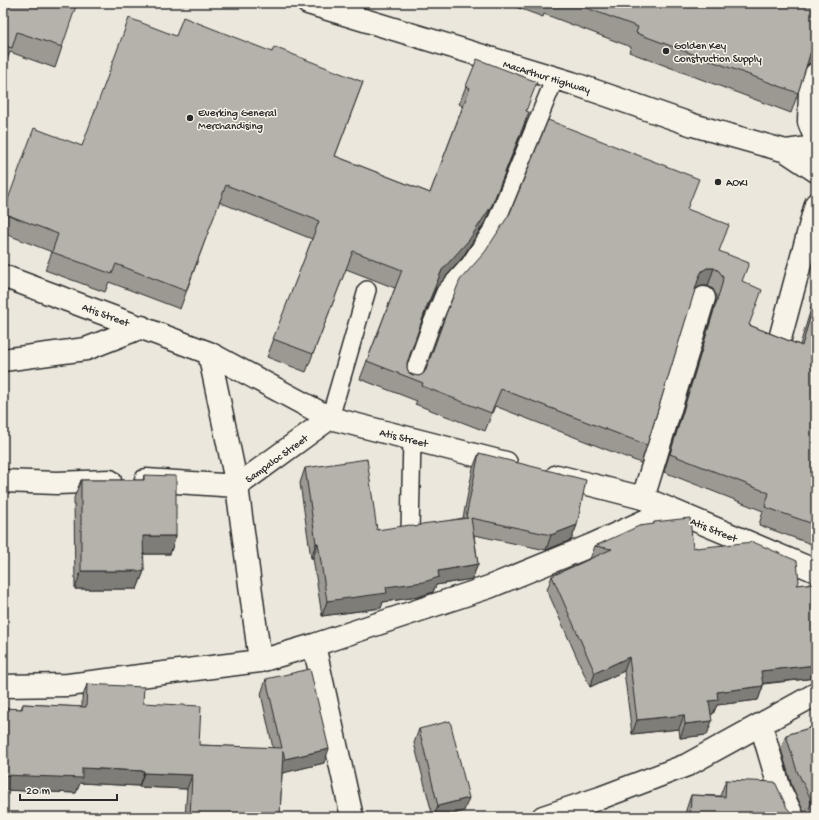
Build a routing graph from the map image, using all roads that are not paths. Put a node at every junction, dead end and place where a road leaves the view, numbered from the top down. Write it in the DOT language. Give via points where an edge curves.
graph roads {
  1 [pos="308,3"];
  2 [pos="816,74"];
  3 [pos="555,78"];
  4 [pos="816,140"];
  5 [pos="816,147"];
  6 [pos="786,151"];
  7 [pos="816,171"];
  8 [pos="816,204"];
  9 [pos="3,276"];
  10 [pos="367,290"];
  11 [pos="704,298"];
  12 [pos="142,327"];
  13 [pos="781,336"];
  14 [pos="209,353"];
  15 [pos="3,360"];
  16 [pos="410,384"];
  17 [pos="330,418"];
  18 [pos="412,439"];
  19 [pos="3,481"];
  20 [pos="237,486"];
  21 [pos="643,498"];
  22 [pos="669,510"];
  23 [pos="410,532"];
  24 [pos="816,571"];
  25 [pos="314,645"];
  26 [pos="260,661"];
  27 [pos="3,686"];
  28 [pos="816,694"];
  29 [pos="761,725"];
  30 [pos="352,817"];
  31 [pos="543,817"];
  32 [pos="793,817"];
  1 -- 3 [label="main road, MacArthur Highway"];
  2 -- 4 [label="main road" via="810,91 809,122"];
  3 -- 6 [label="main road, MacArthur Highway" via="693,125"];
  3 -- 16 [label="lane" via="494,227 470,264 444,292"];
  5 -- 6 [label="main road, MacArthur Highway"];
  6 -- 7 [label="main road, MacArthur Highway"];
  8 -- 13 [label="main road"];
  9 -- 12 [label="main road, Atis Street"];
  10 -- 17 [label="lane"];
  11 -- 21 [label="main road"];
  12 -- 14 [label="main road, Atis Street"];
  12 -- 15 [label="main road" via="86,349"];
  14 -- 17 [label="main road, Atis Street"];
  14 -- 20 [label="main road"];
  17 -- 18 [label="main road, Atis Street"];
  17 -- 20 [label="main road, Sampaloc Street"];
  18 -- 21 [label="main road, Atis Street"];
  18 -- 23 [label="lane"];
  19 -- 20 [label="main road, Sampaloc Street" via="153,480"];
  20 -- 26 [label="main road"];
  21 -- 22 [label="main road, Atis Street"];
  22 -- 24 [label="main road, Atis Street"];
  22 -- 25 [label="main road" via="489,587"];
  25 -- 26 [label="main road"];
  25 -- 30 [label="main road"];
  26 -- 27 [label="main road" via="68,685"];
  28 -- 29 [label="main road"];
  29 -- 31 [label="main road" via="687,765"];
  29 -- 32 [label="main road" via="780,790"];
}
